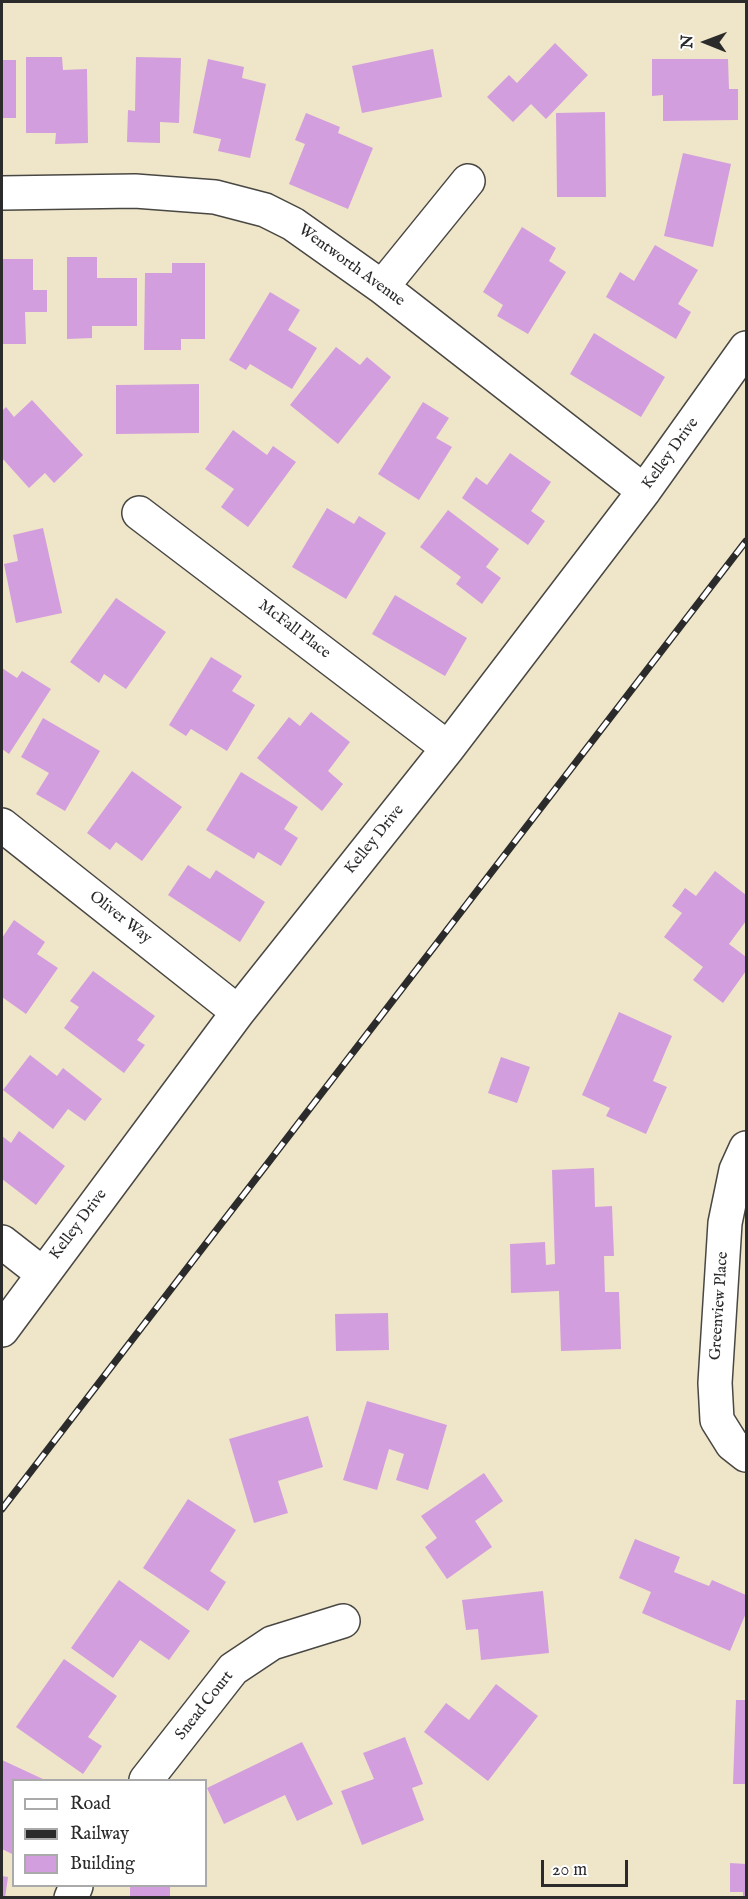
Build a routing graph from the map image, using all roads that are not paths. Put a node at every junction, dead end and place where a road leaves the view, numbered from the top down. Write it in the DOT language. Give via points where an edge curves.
graph roads {
  1 [pos="468,181"];
  2 [pos="2,193"];
  3 [pos="382,286"];
  4 [pos="747,348"];
  5 [pos="644,491"];
  6 [pos="139,513"];
  7 [pos="448,748"];
  8 [pos="2,825"];
  9 [pos="238,1012"];
  10 [pos="747,1148"];
  11 [pos="2,1242"];
  12 [pos="43,1274"];
  13 [pos="2,1330"];
  14 [pos="747,1455"];
  15 [pos="343,1621"];
  16 [pos="147,1779"];
  1 -- 3 [label="street"];
  2 -- 3 [label="street, Wentworth Avenue" via="135,191 215,197 265,210 293,224"];
  3 -- 5 [label="street, Wentworth Avenue"];
  4 -- 5 [label="street, Kelley Drive"];
  5 -- 7 [label="street, Kelley Drive"];
  6 -- 7 [label="street, McFall Place"];
  7 -- 9 [label="street, Kelley Drive"];
  8 -- 9 [label="street, Oliver Way"];
  9 -- 12 [label="street, Kelley Drive"];
  10 -- 14 [label="street, Greenview Place" via="736,1170 725,1223 715,1383 717,1420 732,1444"];
  11 -- 12 [label="street"];
  12 -- 13 [label="street, Kelley Drive"];
  15 -- 16 [label="street, Snead Court" via="272,1643 233,1669"];
}
